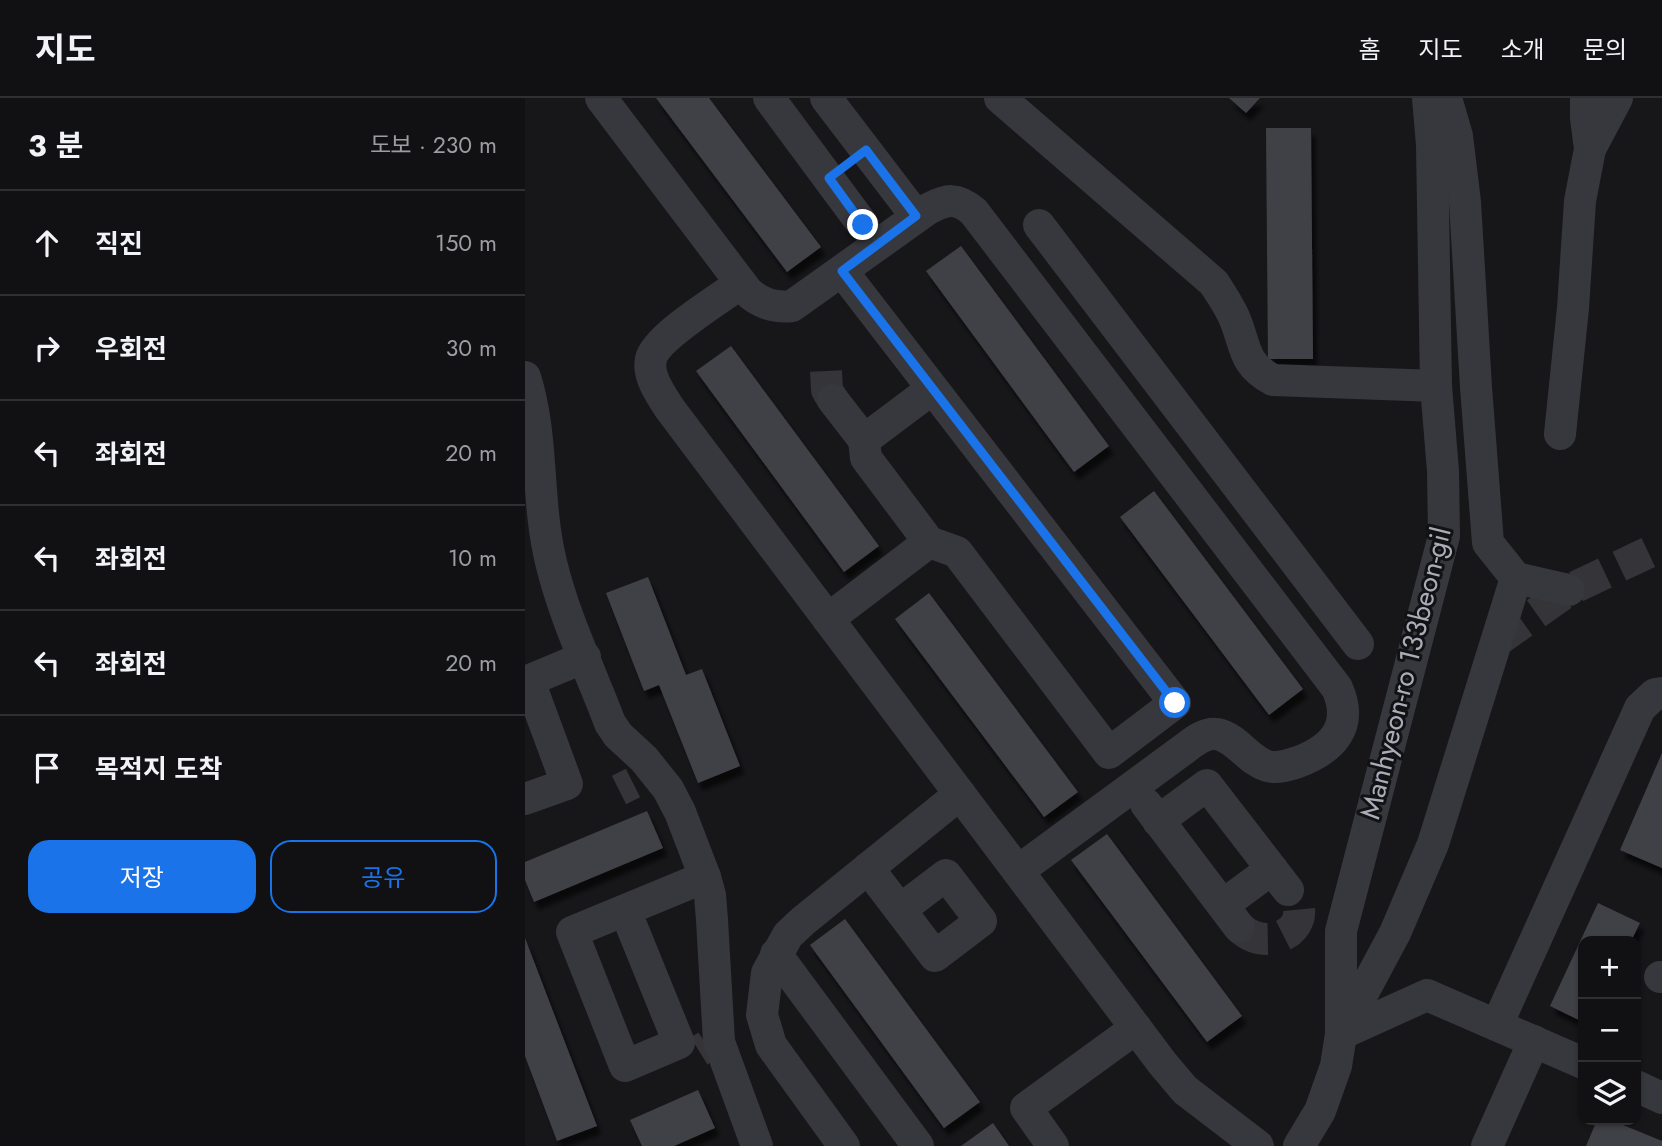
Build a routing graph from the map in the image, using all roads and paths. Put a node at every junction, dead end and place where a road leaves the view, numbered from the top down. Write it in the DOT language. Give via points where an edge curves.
graph roads {
  1 [pos="601,98"];
  2 [pos="769,98"];
  3 [pos="827,98"];
  4 [pos="1000,98"];
  5 [pos="1428,98"];
  6 [pos="1445,98"];
  7 [pos="1586,98"];
  8 [pos="1617,98"];
  9 [pos="1590,149"];
  10 [pos="866,150"];
  11 [pos="829,178"];
  12 [pos="916,216"];
  13 [pos="863,225"];
  14 [pos="1039,225"];
  15 [pos="1068,263"];
  16 [pos="842,271"];
  17 [pos="741,283"];
  18 [pos="1033,289"];
  19 [pos="525,377"];
  20 [pos="1436,386"];
  21 [pos="932,389"];
  22 [pos="833,400"];
  23 [pos="1560,434"];
  24 [pos="864,440"];
  25 [pos="531,446"];
  26 [pos="929,542"];
  27 [pos="1516,578"];
  28 [pos="1314,586"];
  29 [pos="1569,590"];
  30 [pos="1279,612"];
  31 [pos="828,619"];
  32 [pos="1359,644"];
  33 [pos="585,657"];
  34 [pos="527,682"];
  35 [pos="1662,693"];
  36 [pos="1132,786"];
  37 [pos="960,794"];
  38 [pos="525,799"];
  39 [pos="1158,821"];
  40 [pos="868,868"];
  41 [pos="1018,871"];
  42 [pos="705,877"];
  43 [pos="625,910"];
  44 [pos="900,910"];
  45 [pos="776,954"];
  46 [pos="1497,1024"];
  47 [pos="1136,1028"];
  48 [pos="1341,1034"];
  49 [pos="1534,1041"];
  50 [pos="1581,1062"];
  51 [pos="1641,1088"];
  52 [pos="1662,1098"];
  53 [pos="757,1146"];
  54 [pos="844,1146"];
  55 [pos="918,1146"];
  56 [pos="1053,1146"];
  57 [pos="1258,1146"];
  58 [pos="1299,1146"];
  59 [pos="1487,1146"];
  1 -- 17 [label="street"];
  2 -- 11 [label="street"];
  3 -- 10 [label="street"];
  4 -- 20 [label="street" via="1214,283 1236,321 1247,357 1262,374 1272,380"];
  5 -- 20 [label="street, Manhyeon-ro 133beon-gil"];
  6 -- 27 [label="street" via="1457,135 1465,202 1488,543"];
  7 -- 9 [label="street"];
  8 -- 9 [label="street"];
  9 -- 23 [label="street" via="1580,201"];
  10 -- 11 [label="street"];
  10 -- 12 [label="street"];
  11 -- 13 [label="street"];
  12 -- 16 [label="street"];
  12 -- 18 [label="street" via="940,203 965,204"];
  14 -- 15 [label="street"];
  15 -- 18 [label="street"];
  15 -- 28 [label="street"];
  16 -- 17 [label="street" via="792,306 762,302"];
  16 -- 21 [label="street"];
  17 -- 31 [label="street" via="660,342 651,360 655,385"];
  18 -- 30 [label="street"];
  19 -- 25 [label="street" via="534,410"];
  20 -- 48 [label="street, Manhyeon-ro 133beon-gil" via="1444,536 1341,931"];
  21 -- 24 [label="street"];
  21 -- 26 [label="street" via="1175,703 1109,753 957,552"];
  22 -- 24 [label="street"];
  24 -- 26 [label="street" via="866,458"];
  25 -- 33 [label="street" via="551,562"];
  26 -- 31 [label="street"];
  27 -- 29 [label="street"];
  27 -- 48 [label="street" via="1433,844 1395,933"];
  28 -- 30 [label="street"];
  28 -- 32 [label="street"];
  30 -- 36 [label="street" via="1342,698 1342,722 1331,743 1310,758 1279,767 1267,766 1219,734 1209,734"];
  31 -- 37 [label="street"];
  33 -- 34 [label="street"];
  33 -- 42 [label="street" via="610,723 645,778 680,812"];
  34 -- 38 [label="street" via="567,784"];
  35 -- 46 [label="street" via="1640,708"];
  36 -- 39 [label="street"];
  36 -- 41 [label="street"];
  37 -- 40 [label="street"];
  37 -- 41 [label="street"];
  39 -- 39 [label="street" via="1231,916 1280,880 1207,785"];
  40 -- 44 [label="street"];
  40 -- 45 [label="street" via="788,935"];
  41 -- 47 [label="street"];
  42 -- 43 [label="street"];
  42 -- 53 [label="street" via="712,920 713,1044"];
  43 -- 43 [label="street" via="572,932 625,1066 679,1043"];
  45 -- 54 [label="street" via="763,995 765,1030 778,1056"];
  45 -- 55 [label="street"];
  46 -- 48 [label="street" via="1427,995"];
  46 -- 49 [label="street"];
  47 -- 56 [label="street" via="1026,1108"];
  47 -- 57 [label="street" via="1185,1090"];
  48 -- 58 [label="street" via="1336,1066"];
  49 -- 50 [label="street"];
  49 -- 59 [label="street"];
  51 -- 52 [label="street"];
}
